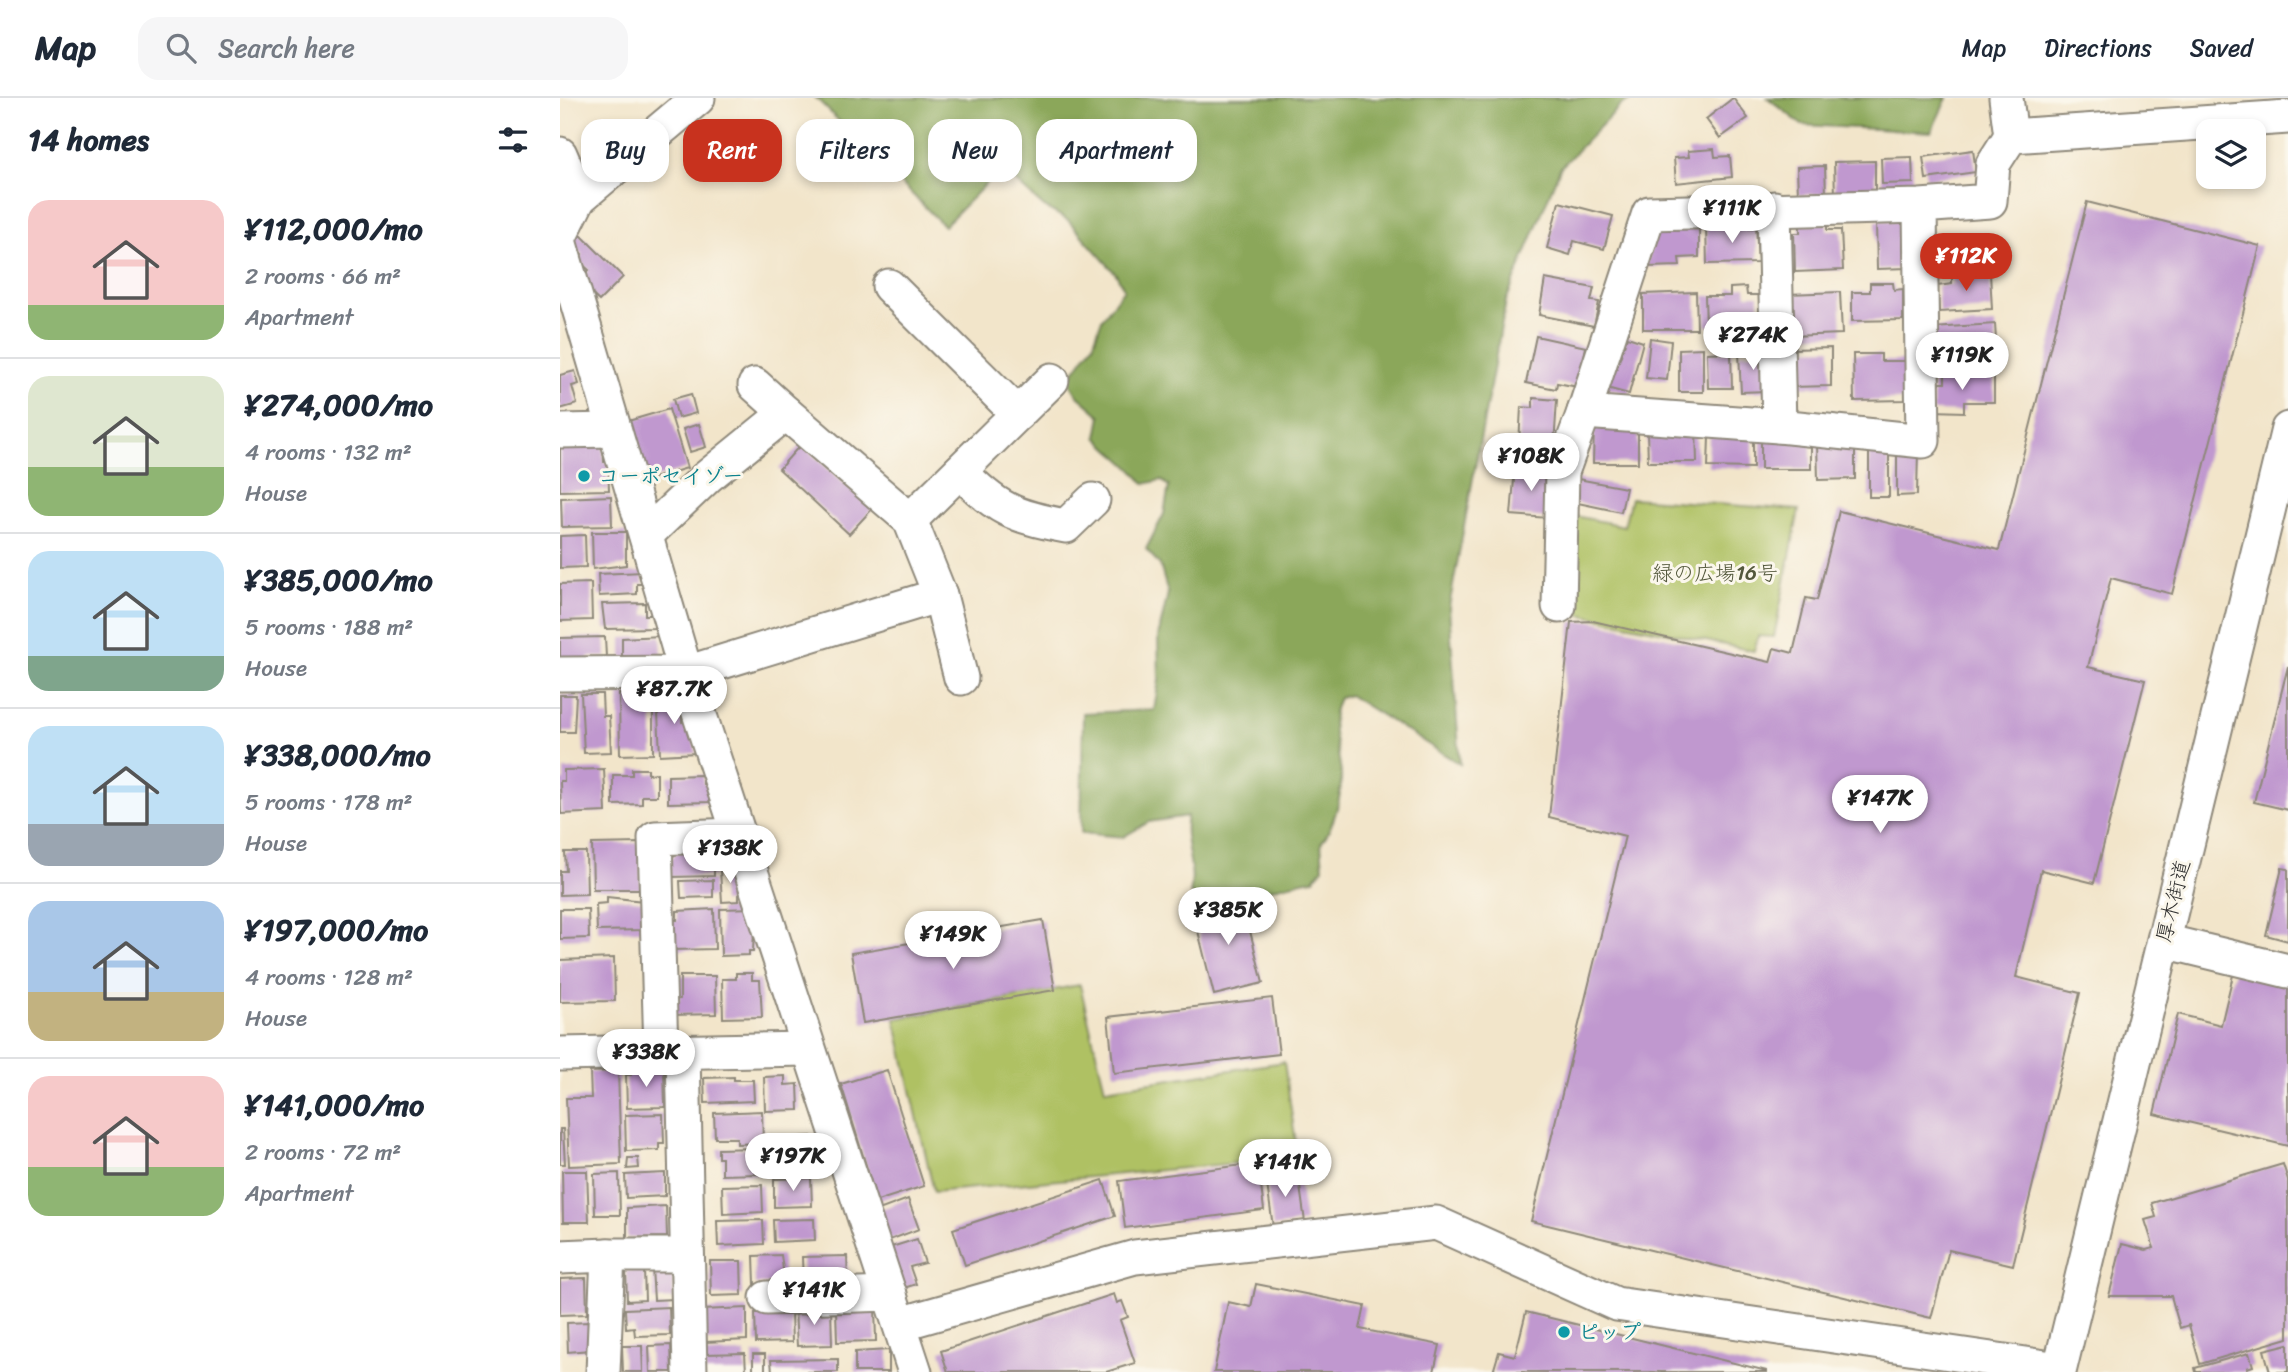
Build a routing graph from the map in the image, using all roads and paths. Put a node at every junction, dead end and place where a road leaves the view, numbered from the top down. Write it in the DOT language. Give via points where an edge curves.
graph roads {
  1 [pos="698,98"];
  2 [pos="2006,98"];
  3 [pos="2288,117"];
  4 [pos="2011,136"];
  5 [pos="560,154"];
  6 [pos="569,192"];
  7 [pos="1920,206"];
  8 [pos="1774,208"];
  9 [pos="560,236"];
  10 [pos="560,244"];
  11 [pos="889,286"];
  12 [pos="1052,380"];
  13 [pos="755,385"];
  14 [pos="1584,412"];
  15 [pos="786,414"];
  16 [pos="1018,414"];
  17 [pos="1779,426"];
  18 [pos="2288,429"];
  19 [pos="612,430"];
  20 [pos="560,431"];
  21 [pos="960,471"];
  22 [pos="1093,500"];
  23 [pos="911,520"];
  24 [pos="646,535"];
  25 [pos="940,595"];
  26 [pos="1559,606"];
  27 [pos="686,673"];
  28 [pos="560,674"];
  29 [pos="961,678"];
  30 [pos="737,835"];
  31 [pos="2164,940"];
  32 [pos="2288,971"];
  33 [pos="807,1049"];
  34 [pos="672,1053"];
  35 [pos="560,1054"];
  36 [pos="608,1255"];
  37 [pos="687,1255"];
  38 [pos="560,1257"];
  39 [pos="767,1298"];
  40 [pos="895,1309"];
  41 [pos="2059,1371"];
  42 [pos="603,1372"];
  43 [pos="690,1372"];
  44 [pos="915,1372"];
  1 -- 6 [label="street"];
  2 -- 4 [label="street"];
  3 -- 4 [label="street"];
  4 -- 7 [label="street" via="1993,164 1990,201"];
  5 -- 6 [label="street"];
  6 -- 9 [label="street"];
  7 -- 8 [label="street"];
  7 -- 17 [label="street" via="1923,441"];
  8 -- 14 [label="street" via="1649,213"];
  8 -- 17 [label="street"];
  10 -- 19 [label="street"];
  11 -- 16 [label="street"];
  12 -- 16 [label="street"];
  13 -- 15 [label="street"];
  14 -- 17 [label="street"];
  14 -- 26 [label="street" via="1562,472"];
  15 -- 23 [label="street"];
  15 -- 24 [label="street" via="707,477"];
  16 -- 21 [label="street"];
  18 -- 31 [label="street, 厚木街道"];
  19 -- 20 [label="street"];
  19 -- 24 [label="street"];
  21 -- 22 [label="street" via="1002,509 1032,520 1066,526"];
  21 -- 23 [label="street"];
  23 -- 25 [label="street"];
  24 -- 27 [label="street"];
  25 -- 27 [label="street"];
  25 -- 29 [label="street"];
  27 -- 28 [label="street"];
  27 -- 30 [label="street"];
  30 -- 33 [label="street"];
  30 -- 34 [label="street" via="655,838"];
  31 -- 32 [label="street"];
  31 -- 41 [label="street, 厚木街道"];
  33 -- 34 [label="street"];
  33 -- 40 [label="street"];
  34 -- 35 [label="street"];
  34 -- 37 [label="street"];
  36 -- 37 [label="street"];
  36 -- 38 [label="street"];
  36 -- 42 [label="street"];
  37 -- 43 [label="street"];
  39 -- 40 [label="street"];
  40 -- 41 [label="street" via="1135,1257 1436,1223 1616,1304"];
  40 -- 44 [label="street"];
}
